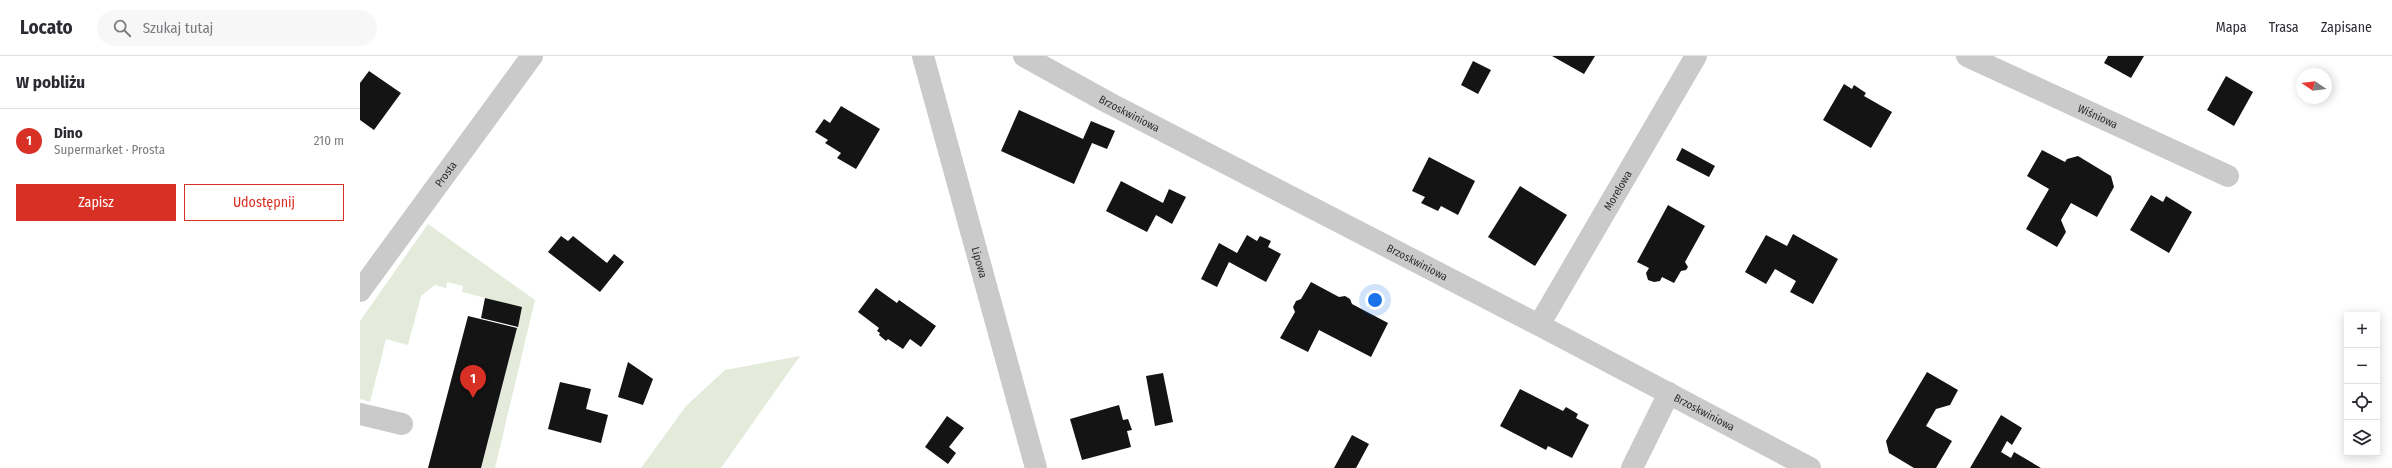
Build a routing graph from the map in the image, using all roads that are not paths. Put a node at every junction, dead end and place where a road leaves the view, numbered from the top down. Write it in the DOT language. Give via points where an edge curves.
graph roads {
  1 [pos="532,56"];
  2 [pos="923,56"];
  3 [pos="1024,56"];
  4 [pos="1696,56"];
  5 [pos="1968,56"];
  6 [pos="2228,176"];
  7 [pos="360,292"];
  8 [pos="1539,325"];
  9 [pos="1669,394"];
  10 [pos="360,414"];
  11 [pos="402,424"];
  12 [pos="1036,468"];
  13 [pos="1632,468"];
  14 [pos="1810,468"];
  1 -- 7 [label="street, Prosta"];
  2 -- 12 [label="street, Lipowa"];
  3 -- 8 [label="street, Brzoskwiniowa" via="1109,103"];
  4 -- 8 [label="street, Morelowa"];
  5 -- 6 [label="street, Wiśniowa"];
  8 -- 9 [label="street, Brzoskwiniowa"];
  9 -- 13 [label="street"];
  9 -- 14 [label="street, Brzoskwiniowa"];
  10 -- 11 [label="street"];
}
